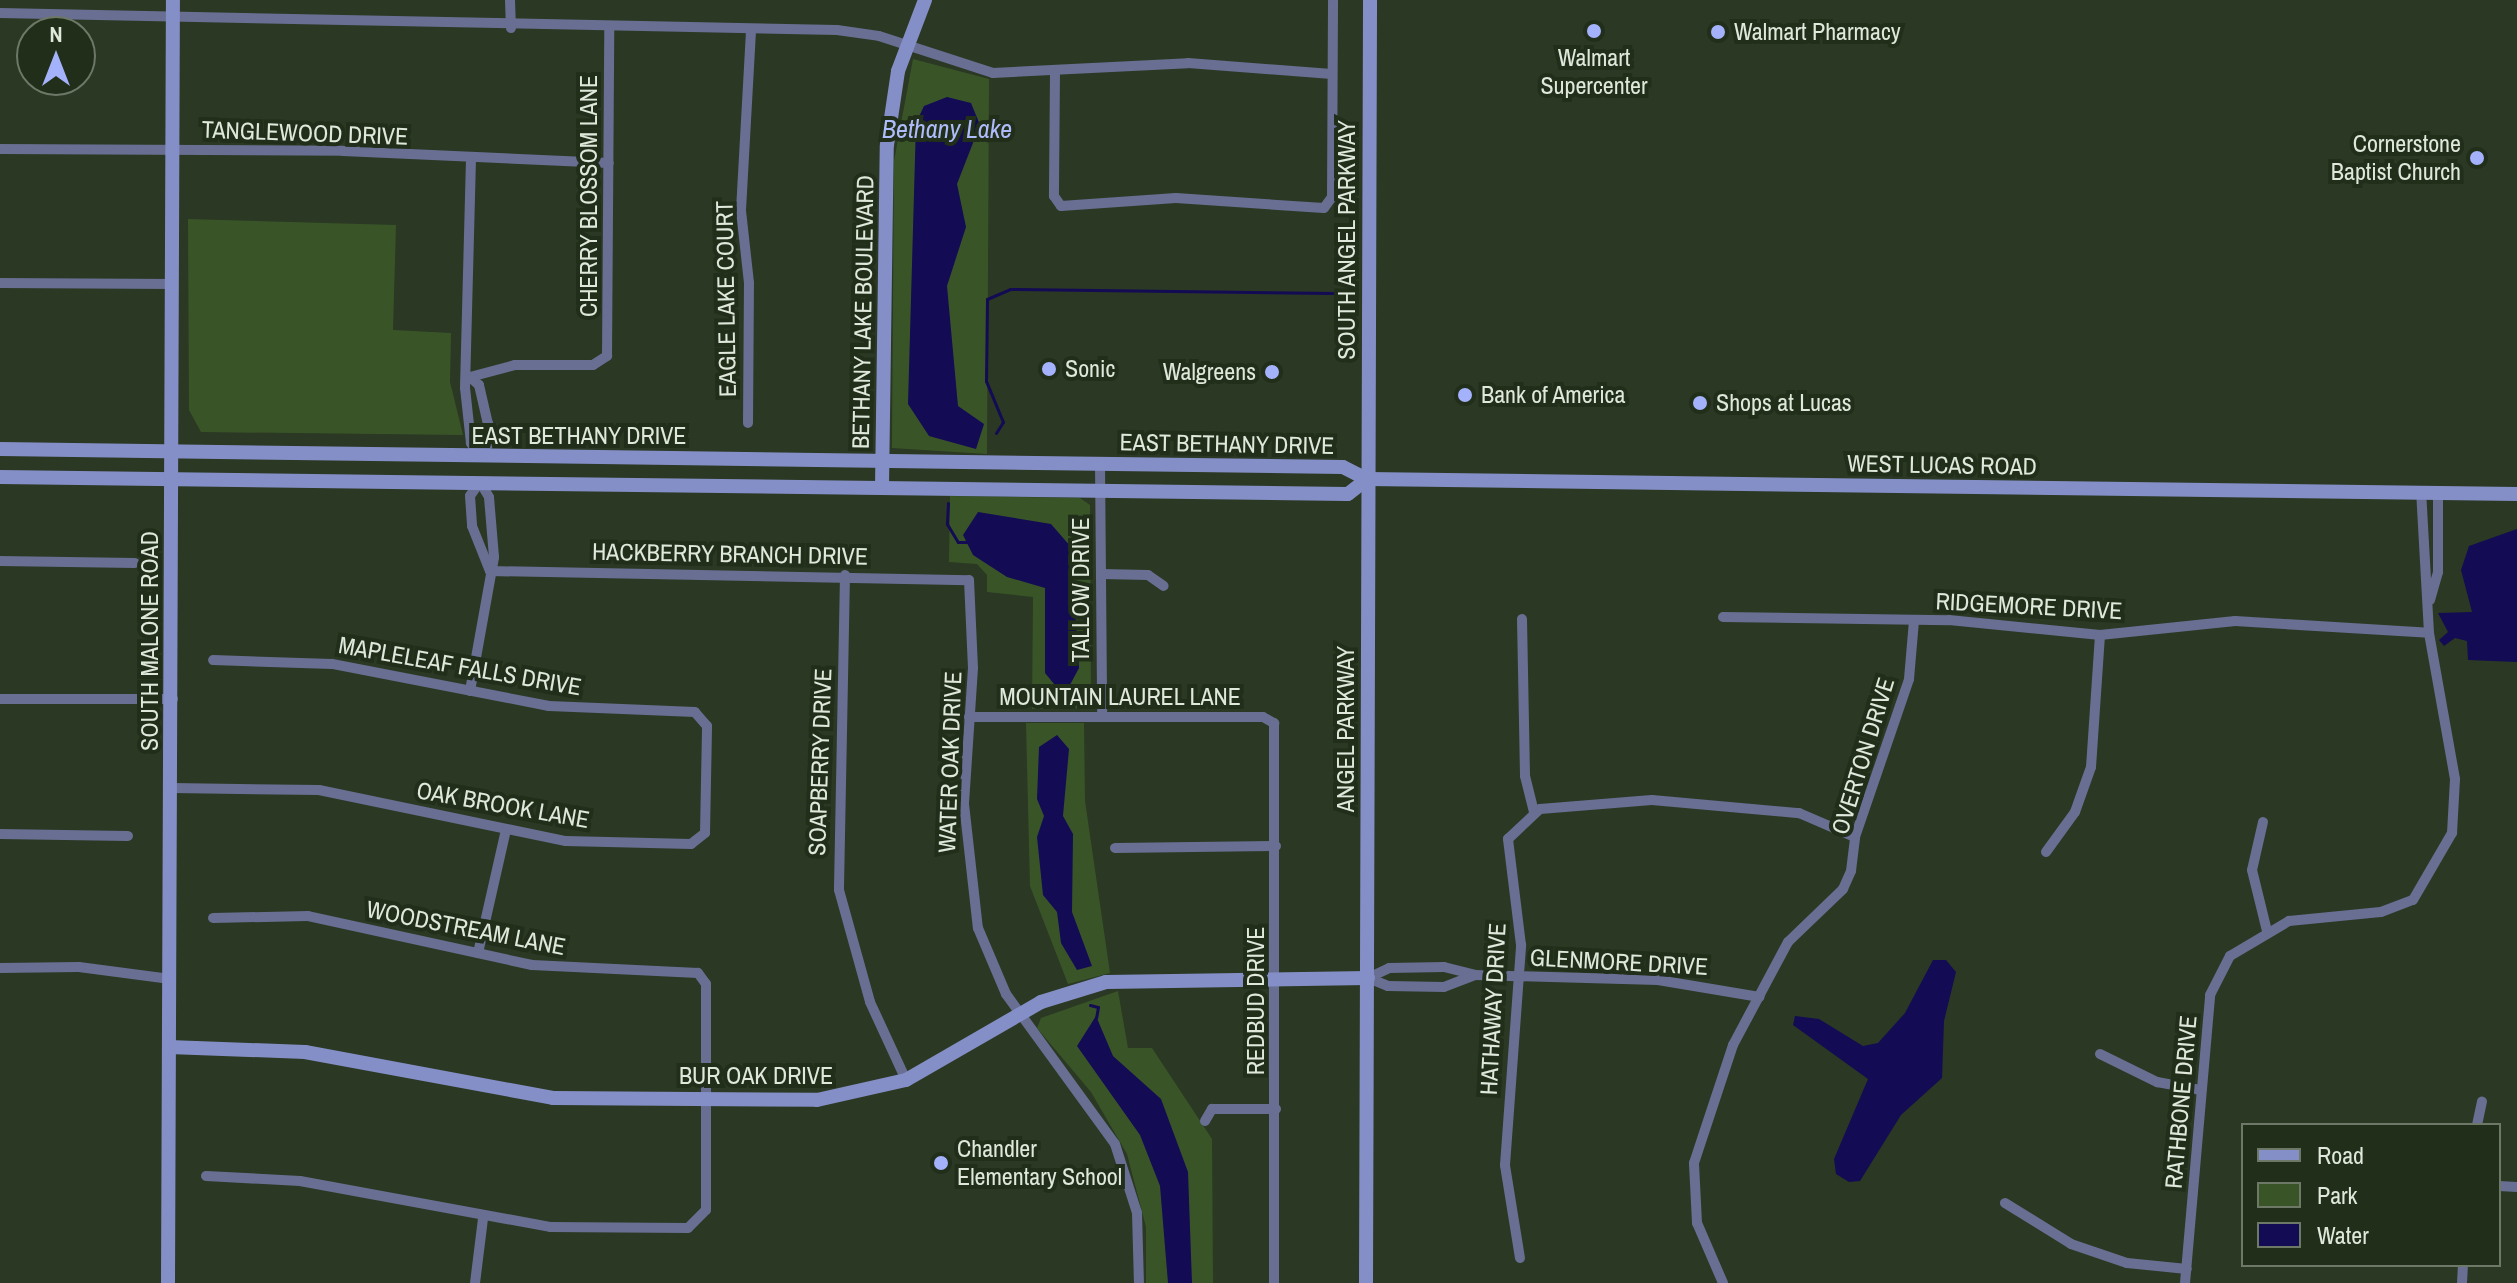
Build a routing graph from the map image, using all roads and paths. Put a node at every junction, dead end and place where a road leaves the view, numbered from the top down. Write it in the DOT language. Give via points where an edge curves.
graph roads {
  1 [pos="510,0"];
  2 [pos="925,0"];
  3 [pos="1333,0"];
  4 [pos="1370,0"];
  5 [pos="173,7"];
  6 [pos="0,13"];
  7 [pos="511,28"];
  8 [pos="609,29"];
  9 [pos="751,30"];
  10 [pos="906,48"];
  11 [pos="1055,73"];
  12 [pos="1332,74"];
  13 [pos="0,149"];
  14 [pos="173,150"];
  15 [pos="471,161"];
  16 [pos="609,163"];
  17 [pos="0,283"];
  18 [pos="173,284"];
  19 [pos="470,377"];
  20 [pos="748,423"];
  21 [pos="0,449"];
  22 [pos="172,450"];
  23 [pos="480,457"];
  24 [pos="883,461"];
  25 [pos="1100,463"];
  26 [pos="0,477"];
  27 [pos="172,478"];
  28 [pos="1367,479"];
  29 [pos="480,482"];
  30 [pos="882,487"];
  31 [pos="1101,490"];
  32 [pos="2421,492"];
  33 [pos="2438,493"];
  34 [pos="2517,494"];
  35 [pos="0,561"];
  36 [pos="135,563"];
  37 [pos="490,571"];
  38 [pos="1101,574"];
  39 [pos="845,575"];
  40 [pos="969,580"];
  41 [pos="1164,586"];
  42 [pos="2429,602"];
  43 [pos="1723,617"];
  44 [pos="1522,619"];
  45 [pos="1914,621"];
  46 [pos="2429,633"];
  47 [pos="2100,635"];
  48 [pos="213,660"];
  49 [pos="470,691"];
  50 [pos="0,699"];
  51 [pos="173,699"];
  52 [pos="700,716"];
  53 [pos="969,717"];
  54 [pos="1102,717"];
  55 [pos="1271,720"];
  56 [pos="172,788"];
  57 [pos="1534,812"];
  58 [pos="2263,822"];
  59 [pos="506,830"];
  60 [pos="0,834"];
  61 [pos="128,836"];
  62 [pos="1855,837"];
  63 [pos="1276,846"];
  64 [pos="1115,848"];
  65 [pos="2046,852"];
  66 [pos="213,918"];
  67 [pos="2267,931"];
  68 [pos="478,953"];
  69 [pos="0,968"];
  70 [pos="1475,975"];
  71 [pos="1518,977"];
  72 [pos="1276,978"];
  73 [pos="1368,978"];
  74 [pos="170,979"];
  75 [pos="1760,997"];
  76 [pos="1019,1015"];
  77 [pos="169,1047"];
  78 [pos="2100,1054"];
  79 [pos="906,1080"];
  80 [pos="2201,1090"];
  81 [pos="705,1098"];
  82 [pos="2482,1102"];
  83 [pos="1276,1109"];
  84 [pos="1205,1121"];
  85 [pos="2477,1123"];
  86 [pos="206,1176"];
  87 [pos="2005,1203"];
  88 [pos="483,1219"];
  89 [pos="1520,1258"];
  90 [pos="2187,1269"];
  91 [pos="168,1283"];
  92 [pos="475,1283"];
  93 [pos="1139,1283"];
  94 [pos="1274,1283"];
  95 [pos="1366,1283"];
  96 [pos="1723,1283"];
  97 [pos="2185,1283"];
  1 -- 7 [label="street"];
  2 -- 10 [label="main road, BETHANY LAKE BOULEVARD"];
  3 -- 12 [label="street"];
  4 -- 28 [label="main road, SOUTH ANGEL PARKWAY"];
  5 -- 6 [label="street"];
  5 -- 7 [label="street"];
  5 -- 14 [label="main road, SOUTH MALONE ROAD"];
  7 -- 8 [label="street"];
  8 -- 9 [label="street"];
  8 -- 16 [label="street, CHERRY BLOSSOM LANE"];
  9 -- 10 [label="street" via="868,34"];
  9 -- 20 [label="street, EAGLE LAKE COURT" via="752,113 741,210 749,283"];
  10 -- 11 [label="street" via="978,71"];
  10 -- 24 [label="main road, BETHANY LAKE BOULEVARD" via="887,145"];
  11 -- 12 [label="street" via="1188,63"];
  11 -- 12 [label="street" via="1054,196 1061,206 1176,198 1321,208 1332,197"];
  13 -- 14 [label="street, TANGLEWOOD DRIVE"];
  14 -- 15 [label="street, TANGLEWOOD DRIVE"];
  14 -- 18 [label="main road, SOUTH MALONE ROAD"];
  15 -- 16 [label="street, TANGLEWOOD DRIVE"];
  15 -- 19 [label="street"];
  16 -- 19 [label="street, CHERRY BLOSSOM LANE" via="604,361 515,365"];
  17 -- 18 [label="street"];
  18 -- 22 [label="main road, SOUTH MALONE ROAD"];
  19 -- 23 [label="street" via="471,443"];
  19 -- 23 [label="street" via="479,385 488,423 490,442"];
  21 -- 22 [label="main road, EAST BETHANY DRIVE"];
  22 -- 23 [label="main road, EAST BETHANY DRIVE"];
  22 -- 27 [label="main road, SOUTH MALONE ROAD"];
  23 -- 24 [label="main road, EAST BETHANY DRIVE"];
  23 -- 29 [label="main road"];
  24 -- 25 [label="main road, EAST BETHANY DRIVE"];
  24 -- 30 [label="main road, BETHANY LAKE BOULEVARD"];
  25 -- 28 [label="main road, EAST BETHANY DRIVE" via="1343,467"];
  25 -- 31 [label="street, TALLOW DRIVE"];
  26 -- 27 [label="main road, EAST BETHANY DRIVE"];
  27 -- 29 [label="main road, EAST BETHANY DRIVE"];
  27 -- 51 [label="main road, SOUTH MALONE ROAD"];
  28 -- 31 [label="main road, EAST BETHANY DRIVE" via="1348,494"];
  28 -- 32 [label="main road, WEST LUCAS ROAD"];
  28 -- 73 [label="main road, ANGEL PARKWAY"];
  29 -- 30 [label="main road, EAST BETHANY DRIVE"];
  29 -- 37 [label="street" via="489,497"];
  29 -- 37 [label="street" via="470,496 472,526"];
  30 -- 31 [label="main road, EAST BETHANY DRIVE"];
  31 -- 38 [label="street, TALLOW DRIVE"];
  32 -- 33 [label="main road, WEST LUCAS ROAD"];
  32 -- 42 [label="street, RATHBONE DRIVE"];
  33 -- 34 [label="main road, WEST LUCAS ROAD"];
  33 -- 42 [label="street, RATHBONE DRIVE" via="2438,572"];
  35 -- 36 [label="street"];
  37 -- 39 [label="street, HACKBERRY BRANCH DRIVE"];
  37 -- 49 [label="street"];
  38 -- 41 [label="street" via="1148,575"];
  38 -- 54 [label="street, TALLOW DRIVE"];
  39 -- 40 [label="street, HACKBERRY BRANCH DRIVE"];
  39 -- 79 [label="street, SOAPBERRY DRIVE" via="839,890 870,1002"];
  40 -- 53 [label="street, WATER OAK DRIVE"];
  42 -- 46 [label="street, RATHBONE DRIVE"];
  43 -- 45 [label="street, RIDGEMORE DRIVE"];
  44 -- 57 [label="street" via="1525,776"];
  45 -- 47 [label="street, RIDGEMORE DRIVE"];
  45 -- 62 [label="street, OVERTON DRIVE" via="1909,679"];
  46 -- 47 [label="street, RIDGEMORE DRIVE" via="2235,621"];
  46 -- 67 [label="street, RATHBONE DRIVE" via="2455,779 2452,833 2430,880 2413,900 2381,912 2339,913"];
  47 -- 65 [label="street" via="2091,767 2075,812"];
  48 -- 49 [label="street, MAPLELEAF FALLS DRIVE" via="332,664"];
  49 -- 52 [label="street, MAPLELEAF FALLS DRIVE" via="549,706"];
  50 -- 51 [label="street"];
  51 -- 56 [label="main road, SOUTH MALONE ROAD"];
  52 -- 59 [label="street, OAK BROOK LANE" via="707,726 707,828 696,842 566,841"];
  53 -- 54 [label="street, MOUNTAIN LAUREL LANE"];
  53 -- 76 [label="street, WATER OAK DRIVE" via="967,877 978,928"];
  54 -- 55 [label="street, MOUNTAIN LAUREL LANE"];
  55 -- 63 [label="street, REDBUD DRIVE"];
  56 -- 59 [label="street, OAK BROOK LANE" via="319,790"];
  56 -- 74 [label="main road, SOUTH MALONE ROAD"];
  57 -- 62 [label="street" via="1605,801 1749,805 1799,813"];
  57 -- 71 [label="street, HATHAWAY DRIVE" via="1505,850 1517,905"];
  58 -- 67 [label="street" via="2252,870"];
  59 -- 68 [label="street"];
  60 -- 61 [label="street"];
  62 -- 75 [label="street, OVERTON DRIVE" via="1843,889 1788,942"];
  63 -- 64 [label="street"];
  63 -- 72 [label="street, REDBUD DRIVE"];
  66 -- 68 [label="street, WOODSTREAM LANE" via="308,916"];
  67 -- 80 [label="street, RATHBONE DRIVE" via="2230,956 2210,995"];
  68 -- 81 [label="street, WOODSTREAM LANE" via="576,970 698,973 706,984"];
  69 -- 74 [label="street" via="79,967"];
  70 -- 71 [label="street, GLENMORE DRIVE"];
  70 -- 73 [label="street, GLENMORE DRIVE" via="1389,968"];
  70 -- 73 [label="street, GLENMORE DRIVE" via="1444,987 1388,986"];
  71 -- 75 [label="street, GLENMORE DRIVE" via="1658,980"];
  71 -- 89 [label="street, HATHAWAY DRIVE" via="1505,1165"];
  72 -- 73 [label="main road, BUR OAK DRIVE"];
  72 -- 76 [label="main road, BUR OAK DRIVE" via="1125,979 1064,993"];
  72 -- 83 [label="street, REDBUD DRIVE"];
  73 -- 95 [label="main road, ANGEL PARKWAY"];
  74 -- 77 [label="main road, SOUTH MALONE ROAD"];
  75 -- 96 [label="street, OVERTON DRIVE" via="1733,1045 1694,1163 1697,1223"];
  76 -- 79 [label="main road, BUR OAK DRIVE"];
  76 -- 93 [label="street, WATER OAK DRIVE" via="1115,1144 1137,1213"];
  77 -- 81 [label="main road, BUR OAK DRIVE" via="305,1052 510,1094"];
  77 -- 91 [label="main road, SOUTH MALONE ROAD"];
  78 -- 80 [label="street" via="2157,1082"];
  79 -- 81 [label="main road, BUR OAK DRIVE" via="817,1100"];
  80 -- 90 [label="street, RATHBONE DRIVE"];
  81 -- 88 [label="street, WOODSTREAM LANE" via="700,1222 688,1228 621,1228"];
  82 -- 85 [label="street"];
  83 -- 84 [label="street" via="1212,1109"];
  83 -- 94 [label="street, REDBUD DRIVE"];
  86 -- 88 [label="street" via="300,1181"];
  87 -- 90 [label="street" via="2071,1244 2127,1263"];
  88 -- 92 [label="street"];
  90 -- 97 [label="street, RATHBONE DRIVE"];
}
